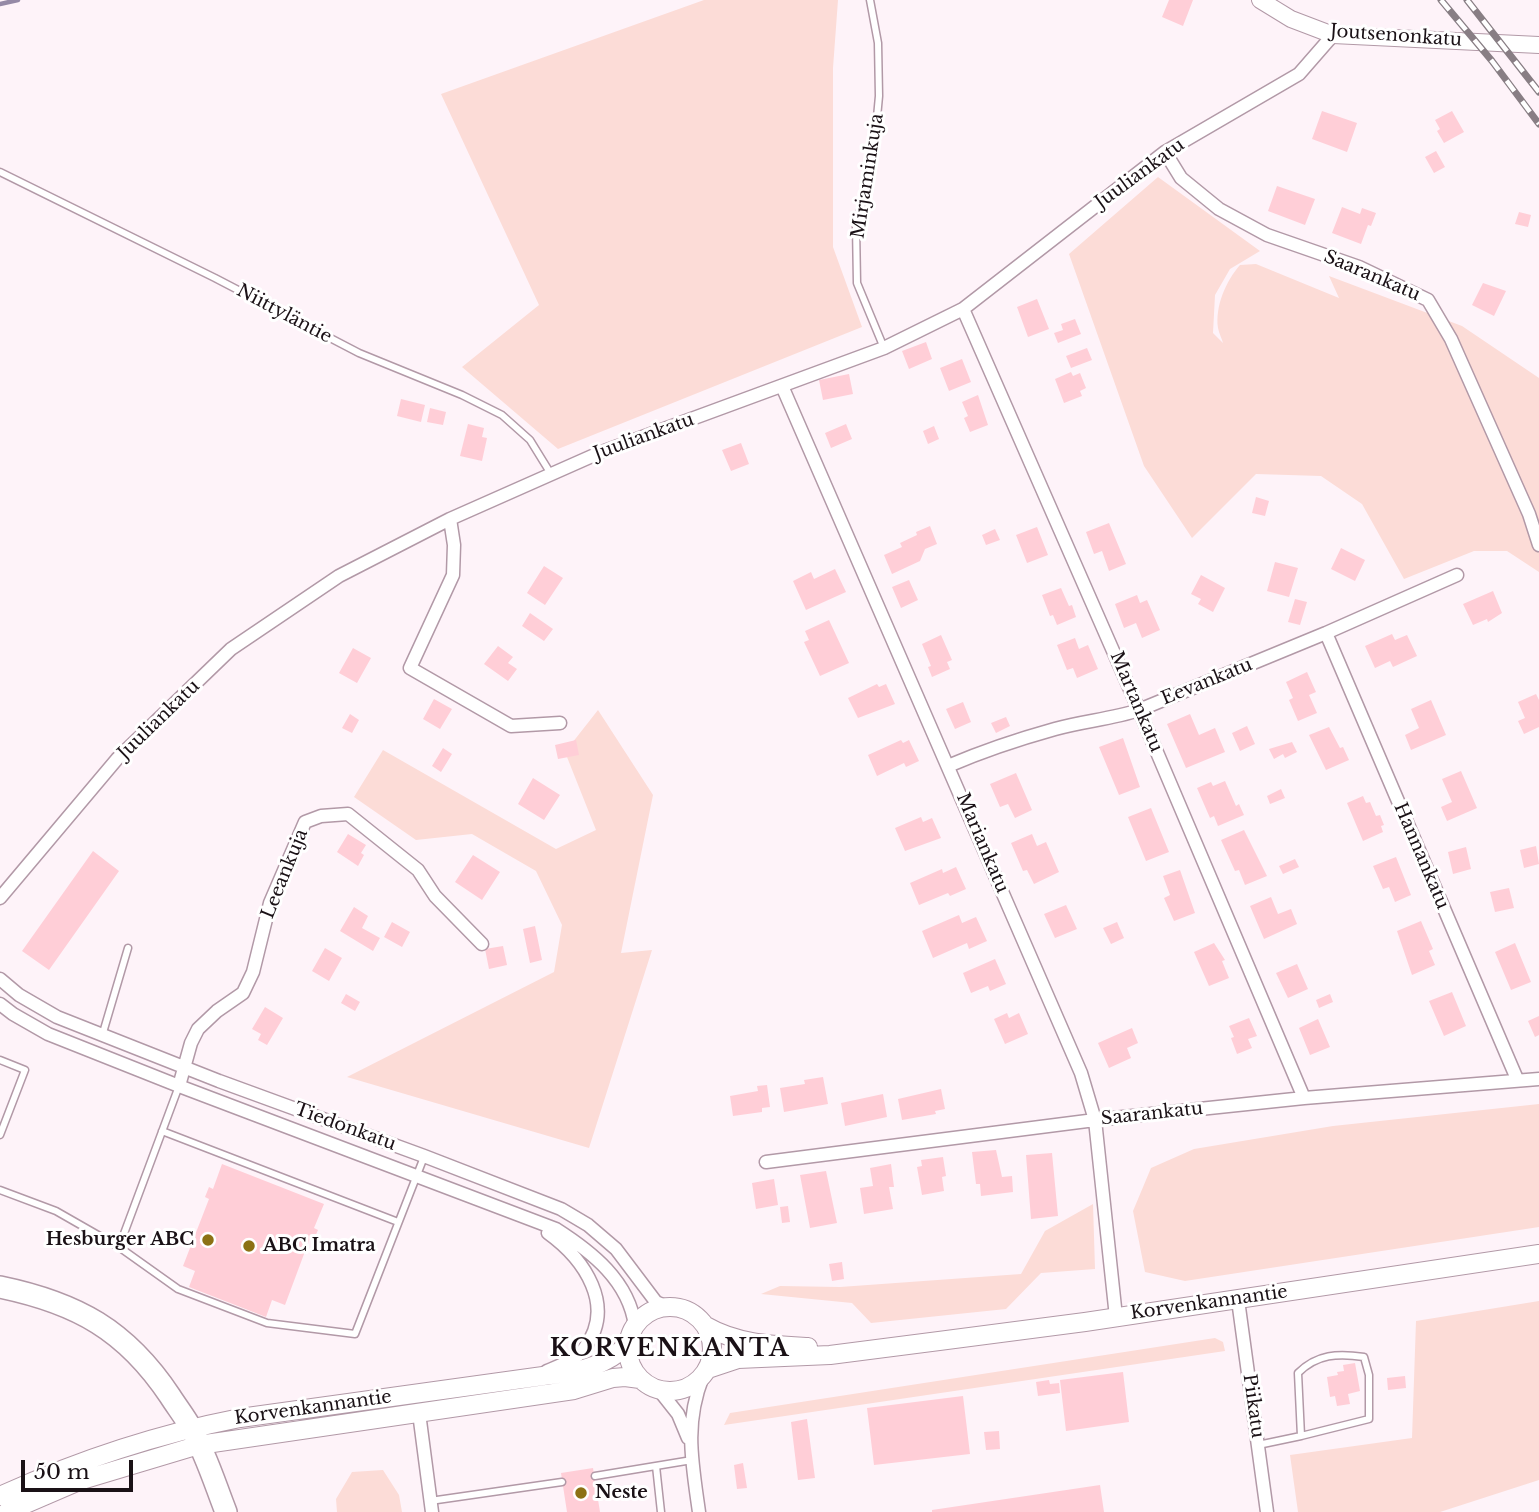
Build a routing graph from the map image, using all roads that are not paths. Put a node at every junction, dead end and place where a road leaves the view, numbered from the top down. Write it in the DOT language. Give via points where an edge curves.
graph roads {
  1 [pos="870,0"];
  2 [pos="1259,0"];
  3 [pos="1333,35"];
  4 [pos="1539,45"];
  5 [pos="1164,152"];
  6 [pos="0,172"];
  7 [pos="963,309"];
  8 [pos="884,348"];
  9 [pos="782,386"];
  10 [pos="551,474"];
  11 [pos="450,519"];
  12 [pos="1539,545"];
  13 [pos="1457,575"];
  14 [pos="1326,633"];
  15 [pos="1139,710"];
  16 [pos="560,723"];
  17 [pos="948,765"];
  18 [pos="0,898"];
  19 [pos="482,944"];
  20 [pos="128,948"];
  21 [pos="0,978"];
  22 [pos="0,1003"];
  23 [pos="102,1036"];
  24 [pos="0,1060"];
  25 [pos="184,1067"];
  26 [pos="1517,1079"];
  27 [pos="1539,1079"];
  28 [pos="179,1086"];
  29 [pos="1304,1098"];
  30 [pos="1095,1120"];
  31 [pos="162,1131"];
  32 [pos="0,1135"];
  33 [pos="424,1156"];
  34 [pos="766,1161"];
  35 [pos="416,1176"];
  36 [pos="0,1189"];
  37 [pos="528,1218"];
  38 [pos="398,1222"];
  39 [pos="119,1247"];
  40 [pos="1539,1254"];
  41 [pos="0,1287"];
  42 [pos="1238,1300"];
  43 [pos="667,1307"];
  44 [pos="1116,1317"];
  45 [pos="706,1326"];
  46 [pos="632,1334"];
  47 [pos="878,1348"];
  48 [pos="705,1372"];
  49 [pos="640,1379"];
  50 [pos="514,1381"];
  51 [pos="659,1390"];
  52 [pos="419,1413"];
  53 [pos="195,1436"];
  54 [pos="1301,1436"];
  55 [pos="690,1441"];
  56 [pos="1258,1445"];
  57 [pos="692,1460"];
  58 [pos="656,1466"];
  59 [pos="595,1476"];
  60 [pos="57,1482"];
  61 [pos="562,1482"];
  62 [pos="0,1496"];
  63 [pos="431,1507"];
  64 [pos="7,1512"];
  65 [pos="226,1512"];
  66 [pos="661,1512"];
  67 [pos="699,1512"];
  68 [pos="1267,1512"];
  1 -- 8 [label="lane, Mirjaminkuja" via="878,44 879,96 873,160 856,226 857,283"];
  2 -- 3 [label="street, Joutsenonkatu"];
  3 -- 4 [label="street, Joutsenonkatu"];
  3 -- 5 [label="street, Juuliankatu" via="1299,74"];
  5 -- 7 [label="street, Juuliankatu"];
  5 -- 12 [label="street, Saarankatu" via="1181,177 1219,209 1267,235 1359,267 1428,300 1461,361"];
  6 -- 10 [label="lane, Niittyläntie" via="359,353 502,415 530,440"];
  7 -- 8 [label="street, Juuliankatu"];
  7 -- 15 [label="street, Martankatu"];
  8 -- 9 [label="street, Juuliankatu"];
  9 -- 10 [label="street, Juuliankatu"];
  9 -- 17 [label="street, Mariankatu"];
  10 -- 11 [label="street, Juuliankatu"];
  11 -- 16 [label="street" via="453,575 410,668 511,726"];
  11 -- 18 [label="street, Juuliankatu" via="339,576 231,649 117,759"];
  13 -- 14 [label="street, Eevankatu"];
  14 -- 15 [label="street, Eevankatu"];
  14 -- 26 [label="street, Hannankatu"];
  15 -- 17 [label="street, Eevankatu" via="1045,732"];
  15 -- 29 [label="street, Martankatu"];
  17 -- 30 [label="street, Mariankatu" via="1081,1073"];
  19 -- 25 [label="street, Leeankuja" via="435,896 418,870 348,814 305,822 270,903 253,972 243,993 198,1029"];
  20 -- 23 [label="lane"];
  21 -- 23 [label="street, Tiedonkatu" via="57,1017"];
  22 -- 28 [label="street, Tiedonkatu" via="48,1034"];
  23 -- 25 [label="street, Tiedonkatu"];
  24 -- 32 [label="lane" via="25,1070"];
  25 -- 28 [label="street, Leeankuja"];
  25 -- 33 [label="street, Tiedonkatu"];
  26 -- 27 [label="street, Saarankatu"];
  26 -- 29 [label="street, Saarankatu"];
  28 -- 31 [label="lane"];
  28 -- 35 [label="street, Tiedonkatu"];
  29 -- 30 [label="street, Saarankatu"];
  30 -- 34 [label="street, Saarankatu"];
  30 -- 44 [label="street, Mariankatu"];
  31 -- 38 [label="lane"];
  31 -- 39 [label="lane"];
  33 -- 35 [label="lane"];
  33 -- 43 [label="street, Tiedonkatu" via="561,1209 588,1225 616,1249 656,1302"];
  35 -- 37 [label="street, Tiedonkatu"];
  35 -- 38 [label="lane"];
  36 -- 39 [label="lane" via="56,1210"];
  37 -- 46 [label="street, Tiedonkatu" via="577,1242 610,1272 629,1300"];
  37 -- 50 [label="street, Tiedonkatu" via="557,1239 587,1273 596,1291 598,1322 584,1350 567,1362"];
  38 -- 39 [label="lane" via="355,1334 267,1323 178,1289"];
  40 -- 42 [label="main road, Korvenkannantie"];
  41 -- 53 [label="highway" via="40,1296 106,1326 157,1376"];
  42 -- 44 [label="main road, Korvenkannantie"];
  42 -- 56 [label="street, Piikatu"];
  43 -- 45 [label="main road" via="689,1311"];
  43 -- 46 [label="main road" via="644,1316"];
  44 -- 47 [label="main road, Korvenkannantie"];
  45 -- 47 [label="main road, Korvenkannantie" via="739,1341"];
  45 -- 48 [label="main road" via="712,1347"];
  46 -- 49 [label="main road" via="628,1355"];
  46 -- 50 [label="main road, Korvenkannantie" via="622,1350 596,1365"];
  47 -- 48 [label="main road, Korvenkannantie" via="737,1359"];
  48 -- 51 [label="main road" via="683,1389"];
  48 -- 55 [label="street" via="692,1413"];
  49 -- 51 [label="main road"];
  49 -- 52 [label="main road, Korvenkannantie" via="625,1377 574,1390"];
  50 -- 53 [label="main road, Korvenkannantie" via="240,1418"];
  51 -- 55 [label="street"];
  52 -- 53 [label="main road, Korvenkannantie" via="244,1437"];
  52 -- 63 [label="street"];
  53 -- 60 [label="main road, Korvenkannantie" via="148,1460"];
  53 -- 65 [label="highway"];
  54 -- 54 [label="lane" via="1298,1373 1309,1362 1341,1353 1364,1357 1369,1375 1369,1419"];
  54 -- 56 [label="lane"];
  55 -- 57 [label="street"];
  56 -- 68 [label="street, Piikatu"];
  57 -- 58 [label="lane"];
  57 -- 67 [label="street"];
  58 -- 59 [label="lane"];
  58 -- 66 [label="lane"];
  60 -- 62 [label="main road, Korvenkannantie"];
  60 -- 64 [label="main road, Korvenkannantie"];
  61 -- 63 [label="lane"];
}
